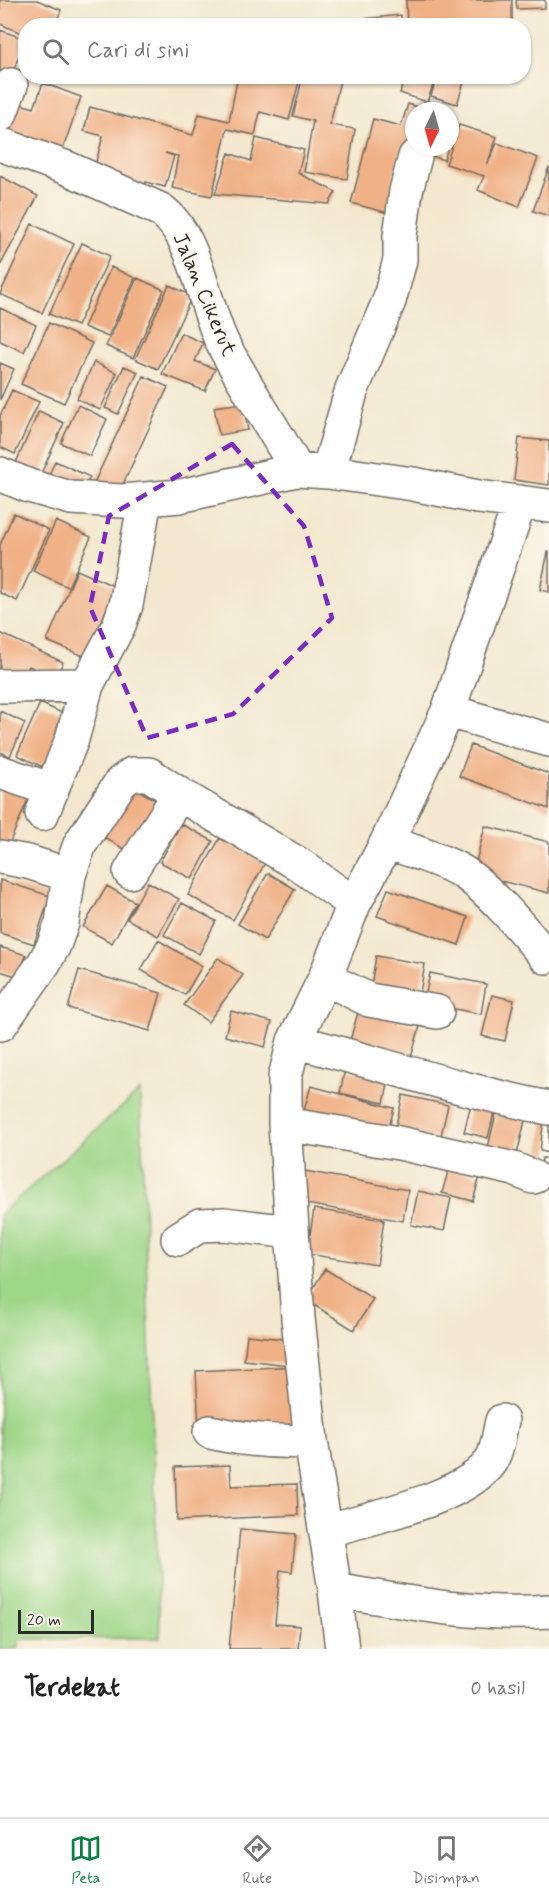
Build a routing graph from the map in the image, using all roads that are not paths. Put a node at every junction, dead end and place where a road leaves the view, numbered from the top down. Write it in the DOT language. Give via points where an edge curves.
graph roads {
  1 [pos="11,85"];
  2 [pos="0,116"];
  3 [pos="0,144"];
  4 [pos="415,157"];
  5 [pos="313,471"];
  6 [pos="0,474"];
  7 [pos="145,500"];
  8 [pos="535,504"];
  9 [pos="87,685"];
  10 [pos="0,686"];
  11 [pos="448,711"];
  12 [pos="549,740"];
  13 [pos="0,772"];
  14 [pos="179,794"];
  15 [pos="387,842"];
  16 [pos="0,857"];
  17 [pos="130,872"];
  18 [pos="69,875"];
  19 [pos="354,904"];
  20 [pos="546,957"];
  21 [pos="325,978"];
  22 [pos="437,1012"];
  23 [pos="1,1024"];
  24 [pos="294,1041"];
  25 [pos="549,1108"];
  26 [pos="285,1124"];
  27 [pos="533,1177"];
  28 [pos="291,1232"];
  29 [pos="178,1239"];
  30 [pos="502,1421"];
  31 [pos="210,1432"];
  32 [pos="311,1441"];
  33 [pos="326,1531"];
  34 [pos="335,1590"];
  35 [pos="549,1611"];
  36 [pos="342,1649"];
  1 -- 2 [label="street"];
  3 -- 5 [label="street, Jalan Cikerut" via="67,168 171,217 196,269 224,346"];
  4 -- 5 [label="street" via="406,191 400,260 389,301"];
  5 -- 7 [label="street"];
  5 -- 8 [label="street"];
  6 -- 7 [label="street" via="71,498"];
  7 -- 9 [label="street" via="126,605"];
  8 -- 11 [label="street"];
  9 -- 10 [label="street"];
  9 -- 13 [label="street" via="72,739 47,802"];
  11 -- 12 [label="street"];
  11 -- 15 [label="street"];
  14 -- 17 [label="street"];
  14 -- 18 [label="street" via="149,774 132,774 121,782 80,843"];
  14 -- 19 [label="street" via="308,870"];
  15 -- 19 [label="street"];
  15 -- 20 [label="street" via="442,862 474,880"];
  16 -- 18 [label="street"];
  18 -- 23 [label="street" via="62,923 54,945"];
  19 -- 21 [label="street"];
  21 -- 22 [label="street" via="369,1000"];
  21 -- 24 [label="street"];
  24 -- 25 [label="street"];
  24 -- 26 [label="street" via="285,1077"];
  26 -- 27 [label="street" via="399,1143 514,1169"];
  26 -- 28 [label="street"];
  28 -- 29 [label="street" via="200,1225"];
  28 -- 32 [label="street"];
  30 -- 33 [label="street" via="492,1458 464,1484 422,1504"];
  31 -- 32 [label="street" via="253,1441"];
  32 -- 33 [label="street"];
  33 -- 34 [label="street"];
  34 -- 35 [label="street" via="453,1610 500,1614"];
  34 -- 36 [label="street"];
}
